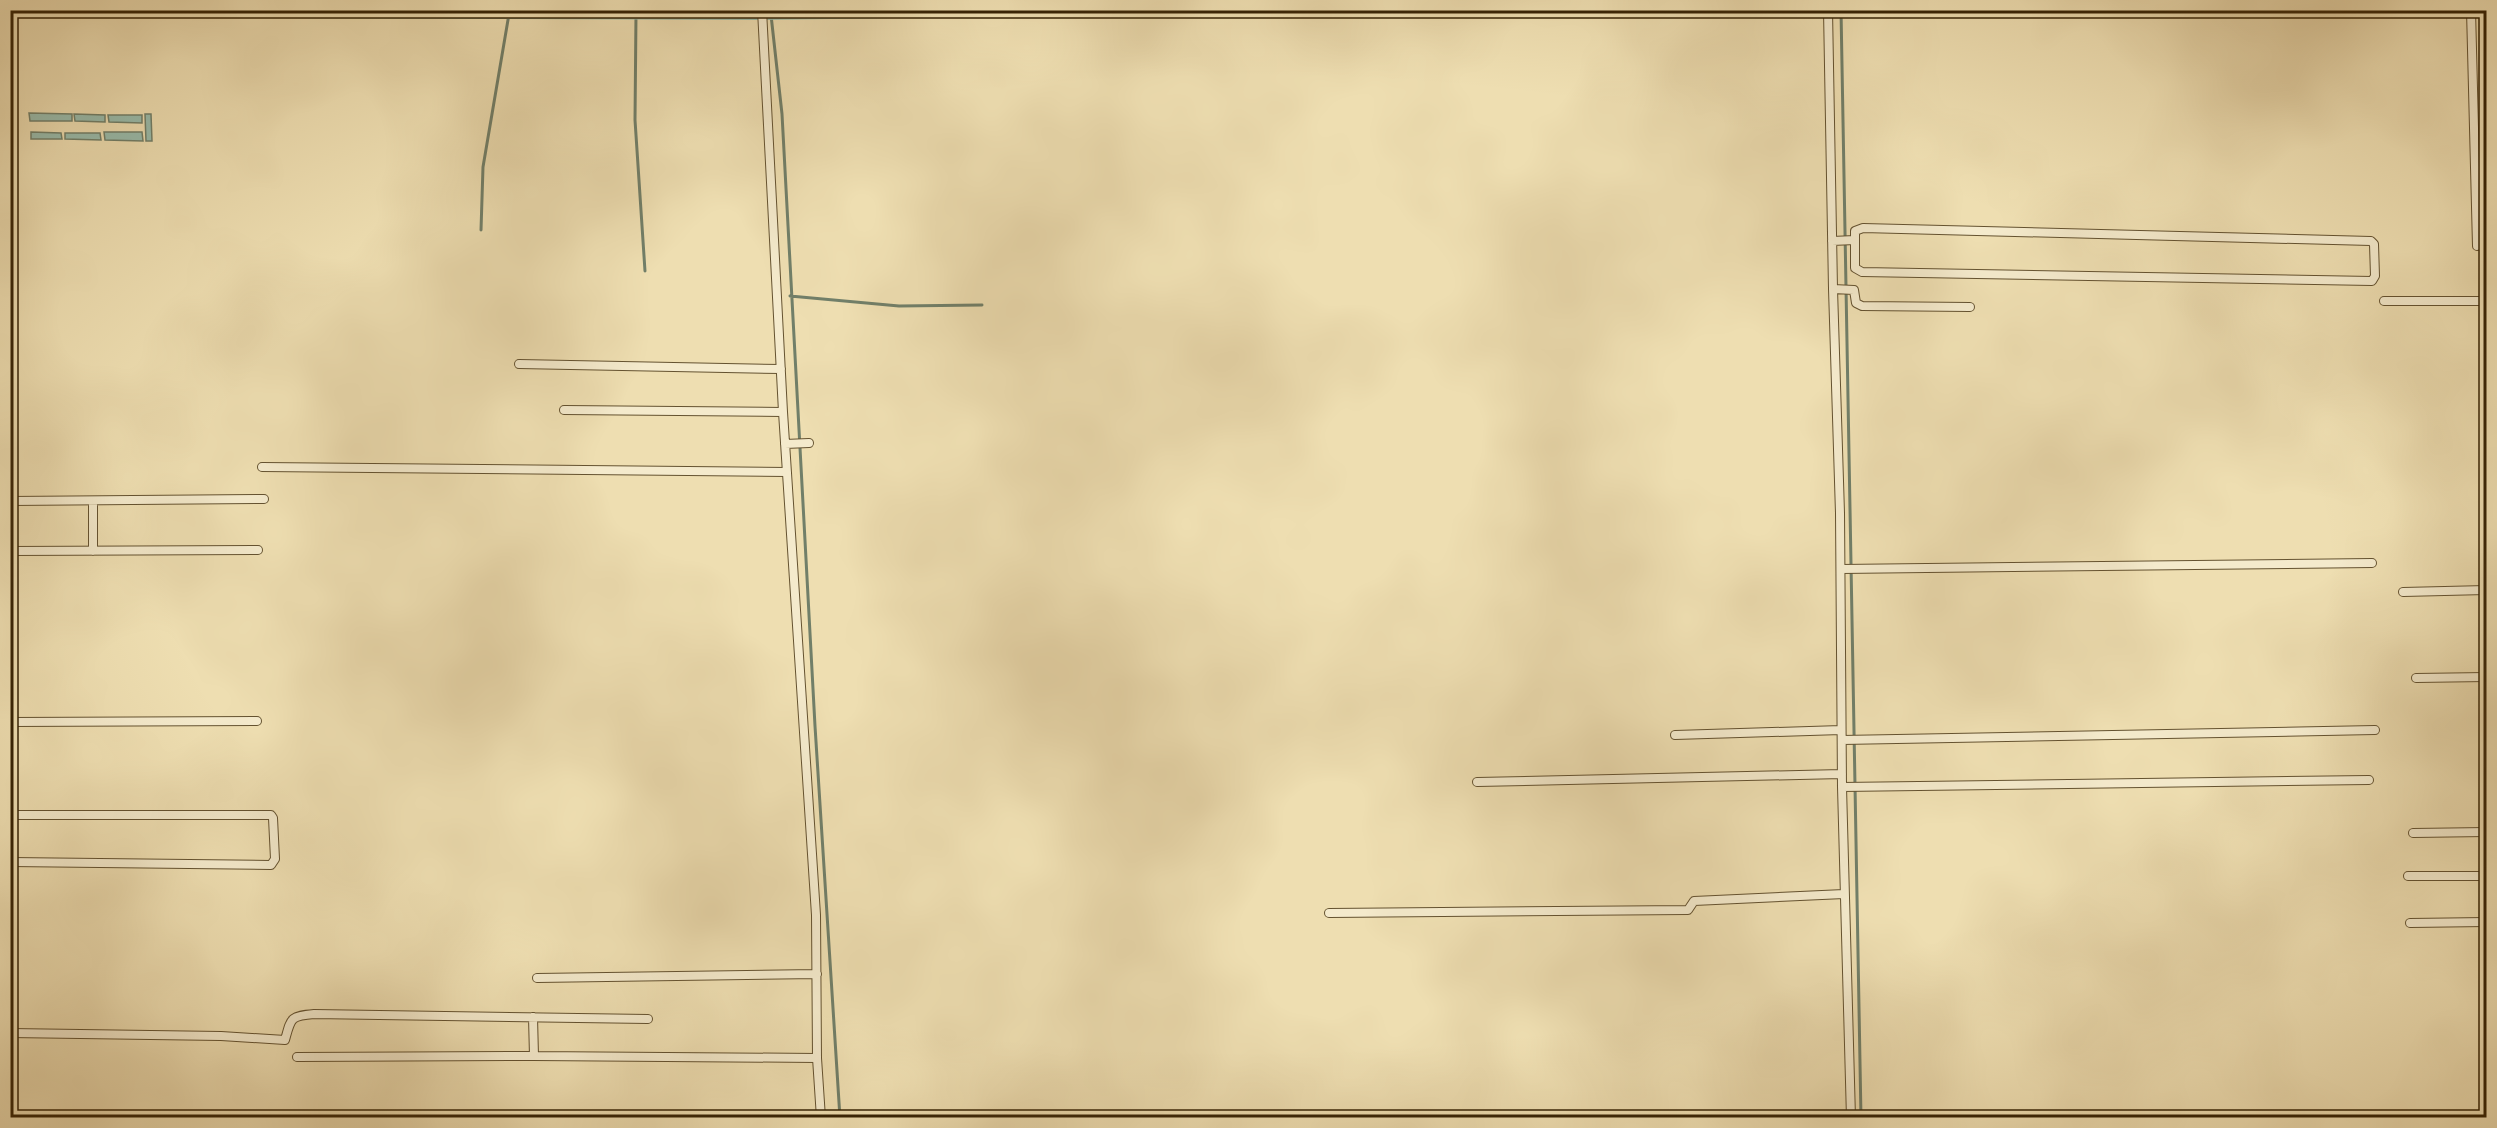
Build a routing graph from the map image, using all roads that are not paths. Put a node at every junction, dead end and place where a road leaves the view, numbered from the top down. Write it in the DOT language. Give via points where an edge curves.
graph roads {
  1 [pos="762,10"];
  2 [pos="2471,12"];
  3 [pos="1828,13"];
  4 [pos="1834,240"];
  5 [pos="1852,240"];
  6 [pos="2477,246"];
  7 [pos="1834,289"];
  8 [pos="2384,301"];
  9 [pos="2487,301"];
  10 [pos="1970,307"];
  11 [pos="519,364"];
  12 [pos="781,369"];
  13 [pos="564,410"];
  14 [pos="783,412"];
  15 [pos="807,443"];
  16 [pos="789,444"];
  17 [pos="262,467"];
  18 [pos="787,472"];
  19 [pos="264,499"];
  20 [pos="10,501"];
  21 [pos="93,501"];
  22 [pos="258,550"];
  23 [pos="10,551"];
  24 [pos="93,551"];
  25 [pos="2372,563"];
  26 [pos="1843,569"];
  27 [pos="2487,590"];
  28 [pos="2403,592"];
  29 [pos="2487,676"];
  30 [pos="2416,678"];
  31 [pos="257,721"];
  32 [pos="10,722"];
  33 [pos="1841,730"];
  34 [pos="2375,730"];
  35 [pos="1674,735"];
  36 [pos="1845,740"];
  37 [pos="1842,774"];
  38 [pos="2369,780"];
  39 [pos="1477,782"];
  40 [pos="1844,787"];
  41 [pos="10,815"];
  42 [pos="2487,832"];
  43 [pos="2413,833"];
  44 [pos="10,862"];
  45 [pos="2408,876"];
  46 [pos="2487,876"];
  47 [pos="1844,894"];
  48 [pos="1329,913"];
  49 [pos="2487,922"];
  50 [pos="2410,923"];
  51 [pos="817,974"];
  52 [pos="537,978"];
  53 [pos="533,1017"];
  54 [pos="648,1019"];
  55 [pos="10,1033"];
  56 [pos="534,1056"];
  57 [pos="297,1058"];
  58 [pos="817,1058"];
  59 [pos="821,1118"];
  60 [pos="1851,1118"];
  1 -- 12 [label="street"];
  2 -- 6 [label="street"];
  3 -- 4 [label="street"];
  4 -- 5 [label="street"];
  4 -- 7 [label="street"];
  5 -- 5 [label="street" via="1855,268 1862,272 2372,281 2375,276 2371,241 1863,228 1855,231"];
  7 -- 10 [label="street" via="1854,290 1857,303 1862,306"];
  7 -- 26 [label="street"];
  8 -- 9 [label="street"];
  11 -- 12 [label="street"];
  12 -- 14 [label="street"];
  13 -- 14 [label="street"];
  14 -- 16 [label="street"];
  15 -- 16 [label="street"];
  16 -- 18 [label="street"];
  17 -- 18 [label="street"];
  18 -- 51 [label="street"];
  19 -- 21 [label="street"];
  20 -- 21 [label="street"];
  21 -- 24 [label="street"];
  22 -- 24 [label="street"];
  23 -- 24 [label="street"];
  25 -- 26 [label="street"];
  26 -- 33 [label="street"];
  27 -- 28 [label="street"];
  29 -- 30 [label="street"];
  31 -- 32 [label="street"];
  33 -- 35 [label="street"];
  33 -- 36 [label="street"];
  34 -- 36 [label="street"];
  36 -- 37 [label="street"];
  37 -- 39 [label="street"];
  37 -- 40 [label="street"];
  38 -- 40 [label="street"];
  40 -- 47 [label="street"];
  41 -- 44 [label="street" via="271,815 275,859 271,865"];
  42 -- 43 [label="street"];
  45 -- 46 [label="street"];
  47 -- 48 [label="street" via="1694,901 1688,909"];
  47 -- 60 [label="street"];
  49 -- 50 [label="street"];
  51 -- 52 [label="street"];
  51 -- 58 [label="street"];
  53 -- 54 [label="street"];
  53 -- 55 [label="street" via="314,1014 291,1019 285,1040"];
  53 -- 56 [label="street"];
  56 -- 57 [label="street"];
  56 -- 58 [label="street"];
  58 -- 59 [label="street"];
}
